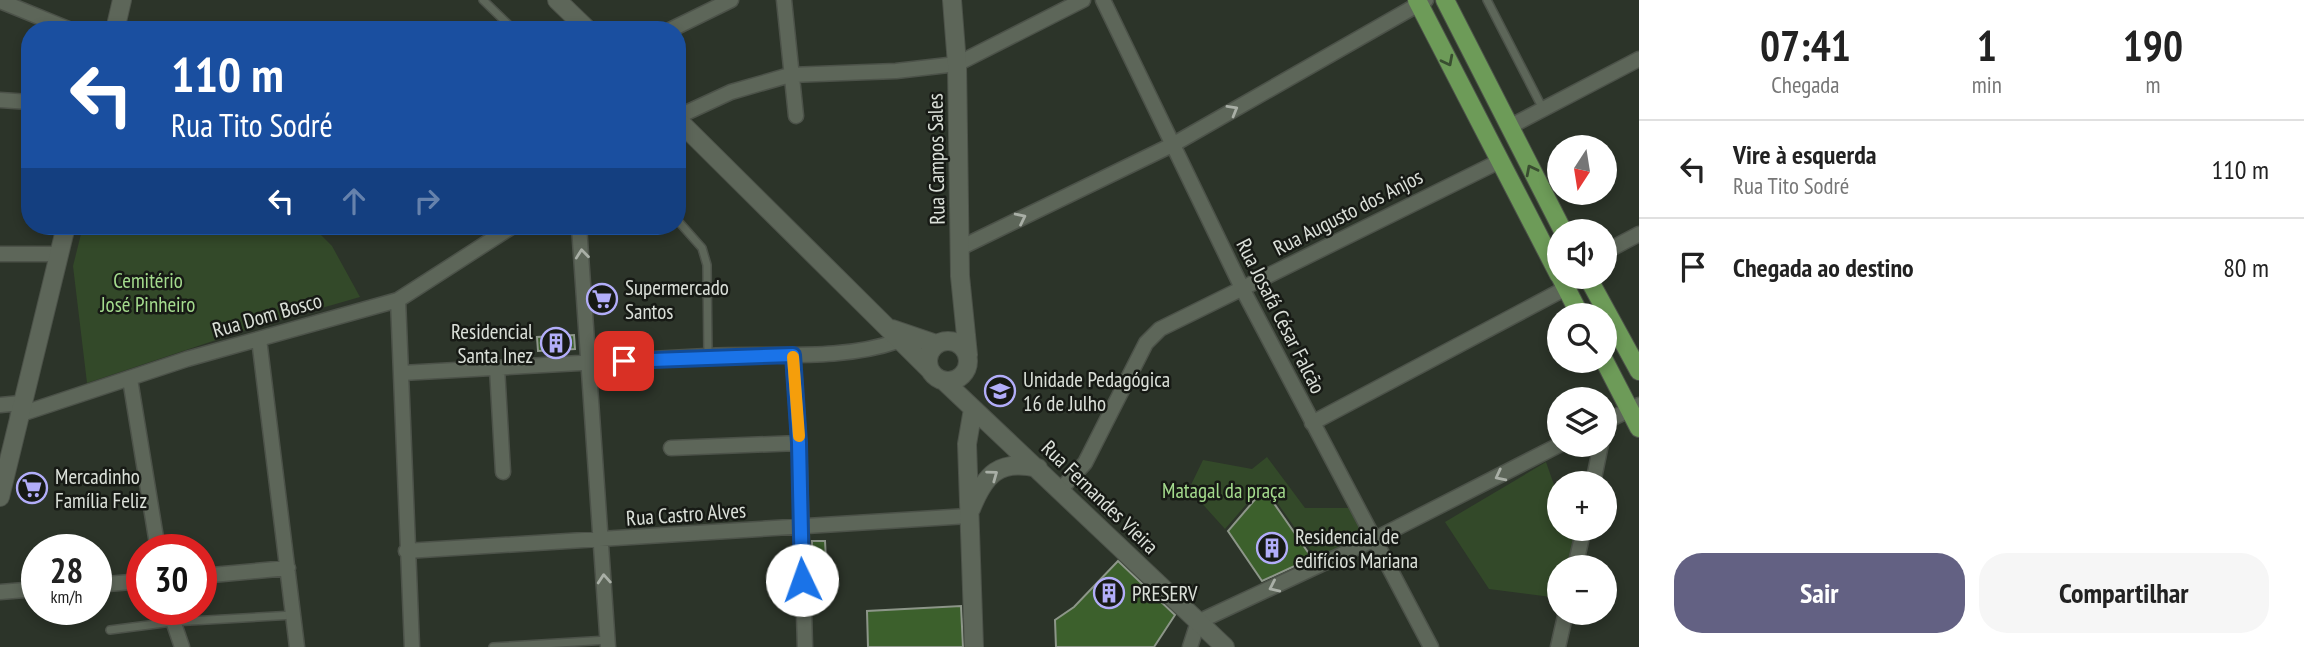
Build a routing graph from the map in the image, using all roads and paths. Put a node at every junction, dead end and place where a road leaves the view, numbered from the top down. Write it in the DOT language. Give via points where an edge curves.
graph roads {
  1 [pos="122,0"];
  2 [pos="483,0"];
  3 [pos="558,0"];
  4 [pos="731,0"];
  5 [pos="784,0"];
  6 [pos="953,0"];
  7 [pos="1083,0"];
  8 [pos="1103,0"];
  9 [pos="1445,0"];
  10 [pos="1487,0"];
  11 [pos="0,1"];
  12 [pos="1421,1"];
  13 [pos="49,21"];
  14 [pos="117,21"];
  15 [pos="505,21"];
  16 [pos="579,21"];
  17 [pos="686,22"];
  18 [pos="1639,59"];
  19 [pos="957,64"];
  20 [pos="790,75"];
  21 [pos="0,100"];
  22 [pos="21,101"];
  23 [pos="1543,109"];
  24 [pos="686,114"];
  25 [pos="796,116"];
  26 [pos="686,127"];
  27 [pos="1508,127"];
  28 [pos="1174,144"];
  29 [pos="1500,161"];
  30 [pos="1557,219"];
  31 [pos="686,230"];
  32 [pos="1639,234"];
  33 [pos="63,235"];
  34 [pos="499,235"];
  35 [pos="580,235"];
  36 [pos="1617,246"];
  37 [pos="960,248"];
  38 [pos="1547,251"];
  39 [pos="0,254"];
  40 [pos="58,254"];
  41 [pos="1547,289"];
  42 [pos="1594,289"];
  43 [pos="1243,290"];
  44 [pos="398,300"];
  45 [pos="966,318"];
  46 [pos="893,334"];
  47 [pos="259,339"];
  48 [pos="944,342"];
  49 [pos="793,355"];
  50 [pos="708,356"];
  51 [pos="968,359"];
  52 [pos="587,362"];
  53 [pos="498,368"];
  54 [pos="1639,371"];
  55 [pos="402,373"];
  56 [pos="1612,373"];
  57 [pos="937,375"];
  58 [pos="131,379"];
  59 [pos="0,405"];
  60 [pos="972,407"];
  61 [pos="1634,407"];
  62 [pos="19,409"];
  63 [pos="1617,416"];
  64 [pos="1312,424"];
  65 [pos="1639,428"];
  66 [pos="799,443"];
  67 [pos="671,447"];
  68 [pos="1547,451"];
  69 [pos="1038,468"];
  70 [pos="503,472"];
  71 [pos="1061,489"];
  72 [pos="0,497"];
  73 [pos="968,516"];
  74 [pos="799,528"];
  75 [pos="155,534"];
  76 [pos="1376,539"];
  77 [pos="601,541"];
  78 [pos="406,551"];
  79 [pos="288,568"];
  80 [pos="217,575"];
  81 [pos="21,590"];
  82 [pos="0,592"];
  83 [pos="294,615"];
  84 [pos="217,616"];
  85 [pos="1198,622"];
  86 [pos="132,625"];
  87 [pos="174,625"];
  88 [pos="1563,625"];
  89 [pos="110,630"];
  90 [pos="608,643"];
  91 [pos="182,647"];
  92 [pos="298,647"];
  93 [pos="412,647"];
  94 [pos="493,647"];
  95 [pos="805,647"];
  96 [pos="974,647"];
  97 [pos="1190,647"];
  98 [pos="1224,647"];
  99 [pos="1431,647"];
  100 [pos="1558,647"];
  1 -- 14 [label="street"];
  2 -- 15 [label="lane"];
  3 -- 16 [label="street"];
  4 -- 17 [label="street"];
  5 -- 20 [label="street"];
  6 -- 19 [label="street, Rua Campos Sales"];
  7 -- 19 [label="street"];
  8 -- 28 [label="street, Rua Josafá César Falcão"];
  9 -- 27 [label="main road"];
  10 -- 23 [label="lane"];
  11 -- 13 [label="street"];
  28 -- 12 [label="street, one-way"];
  12 -- 29 [label="main road, one-way"];
  18 -- 23 [label="street"];
  19 -- 20 [label="street"];
  19 -- 37 [label="street, Rua Campos Sales"];
  20 -- 24 [label="street" via="731,92"];
  20 -- 25 [label="street"];
  21 -- 22 [label="street"];
  23 -- 27 [label="street"];
  26 -- 46 [label="street, Rua Fernandes Vieira"];
  30 -- 27 [label="main road, one-way"];
  37 -- 28 [label="street, one-way"];
  28 -- 43 [label="street, Rua Josafá César Falcão"];
  29 -- 38 [label="main road"];
  29 -- 43 [label="street, Rua Augusto dos Anjos"];
  31 -- 50 [label="lane" via="702,247 707,265"];
  32 -- 36 [label="street"];
  33 -- 40 [label="street"];
  34 -- 44 [label="street, Rua Dom Bosco"];
  52 -- 35 [label="street, one-way"];
  37 -- 45 [label="street, Rua Campos Sales"];
  39 -- 40 [label="street"];
  40 -- 62 [label="street"];
  41 -- 64 [label="street"];
  42 -- 54 [label="main road"];
  43 -- 64 [label="street, Rua Josafá César Falcão"];
  43 -- 71 [label="street, Rua Augusto dos Anjos" via="1176,320 1146,342 1085,463"];
  44 -- 47 [label="street, Rua Dom Bosco"];
  44 -- 55 [label="street"];
  45 -- 48 [label="street"];
  45 -- 51 [label="street, Rua Campos Sales"];
  46 -- 48 [label="street, Rua Fernandes Vieira"];
  46 -- 49 [label="street" via="863,351"];
  46 -- 57 [label="street, Rua Fernandes Vieira"];
  47 -- 58 [label="street, Rua Dom Bosco"];
  47 -- 79 [label="street"];
  48 -- 51 [label="street" via="959,344"];
  48 -- 57 [label="street" via="927,359"];
  49 -- 50 [label="street"];
  49 -- 66 [label="street"];
  50 -- 52 [label="street"];
  51 -- 57 [label="street" via="962,375"];
  51 -- 60 [label="street, Rua Campos Sales"];
  52 -- 53 [label="street"];
  52 -- 77 [label="street"];
  53 -- 55 [label="street"];
  53 -- 70 [label="street"];
  55 -- 78 [label="street"];
  56 -- 61 [label="main road"];
  57 -- 60 [label="street, Rua Fernandes Vieira"];
  58 -- 62 [label="street, Rua Dom Bosco"];
  58 -- 75 [label="street"];
  59 -- 62 [label="street, Rua Dom Bosco"];
  60 -- 69 [label="street, Rua Fernandes Vieira"];
  60 -- 73 [label="street, Rua Campos Sales" via="967,444"];
  61 -- 63 [label="street"];
  61 -- 65 [label="main road"];
  62 -- 72 [label="street"];
  64 -- 76 [label="street, Rua Josafá César Falcão"];
  66 -- 67 [label="street"];
  66 -- 74 [label="street"];
  68 -- 76 [label="street, one-way"];
  69 -- 71 [label="street, Rua Fernandes Vieira"];
  73 -- 69 [label="street, one-way" via="989,475 1015,464"];
  71 -- 85 [label="street, Rua Fernandes Vieira"];
  73 -- 74 [label="street, Rua Castro Alves"];
  73 -- 96 [label="street, Rua Campos Sales"];
  74 -- 77 [label="street, Rua Castro Alves"];
  74 -- 95 [label="street"];
  76 -- 85 [label="street, one-way"];
  76 -- 99 [label="street, Rua Josafá César Falcão"];
  77 -- 78 [label="street, Rua Castro Alves"];
  90 -- 77 [label="street, one-way"];
  78 -- 93 [label="street"];
  79 -- 80 [label="street"];
  79 -- 83 [label="street"];
  81 -- 82 [label="street"];
  83 -- 84 [label="lane"];
  83 -- 92 [label="street"];
  85 -- 97 [label="street"];
  85 -- 98 [label="street, Rua Fernandes Vieira"];
  86 -- 89 [label="lane"];
  87 -- 91 [label="street"];
  88 -- 100 [label="street"];
  90 -- 94 [label="lane"];
}
